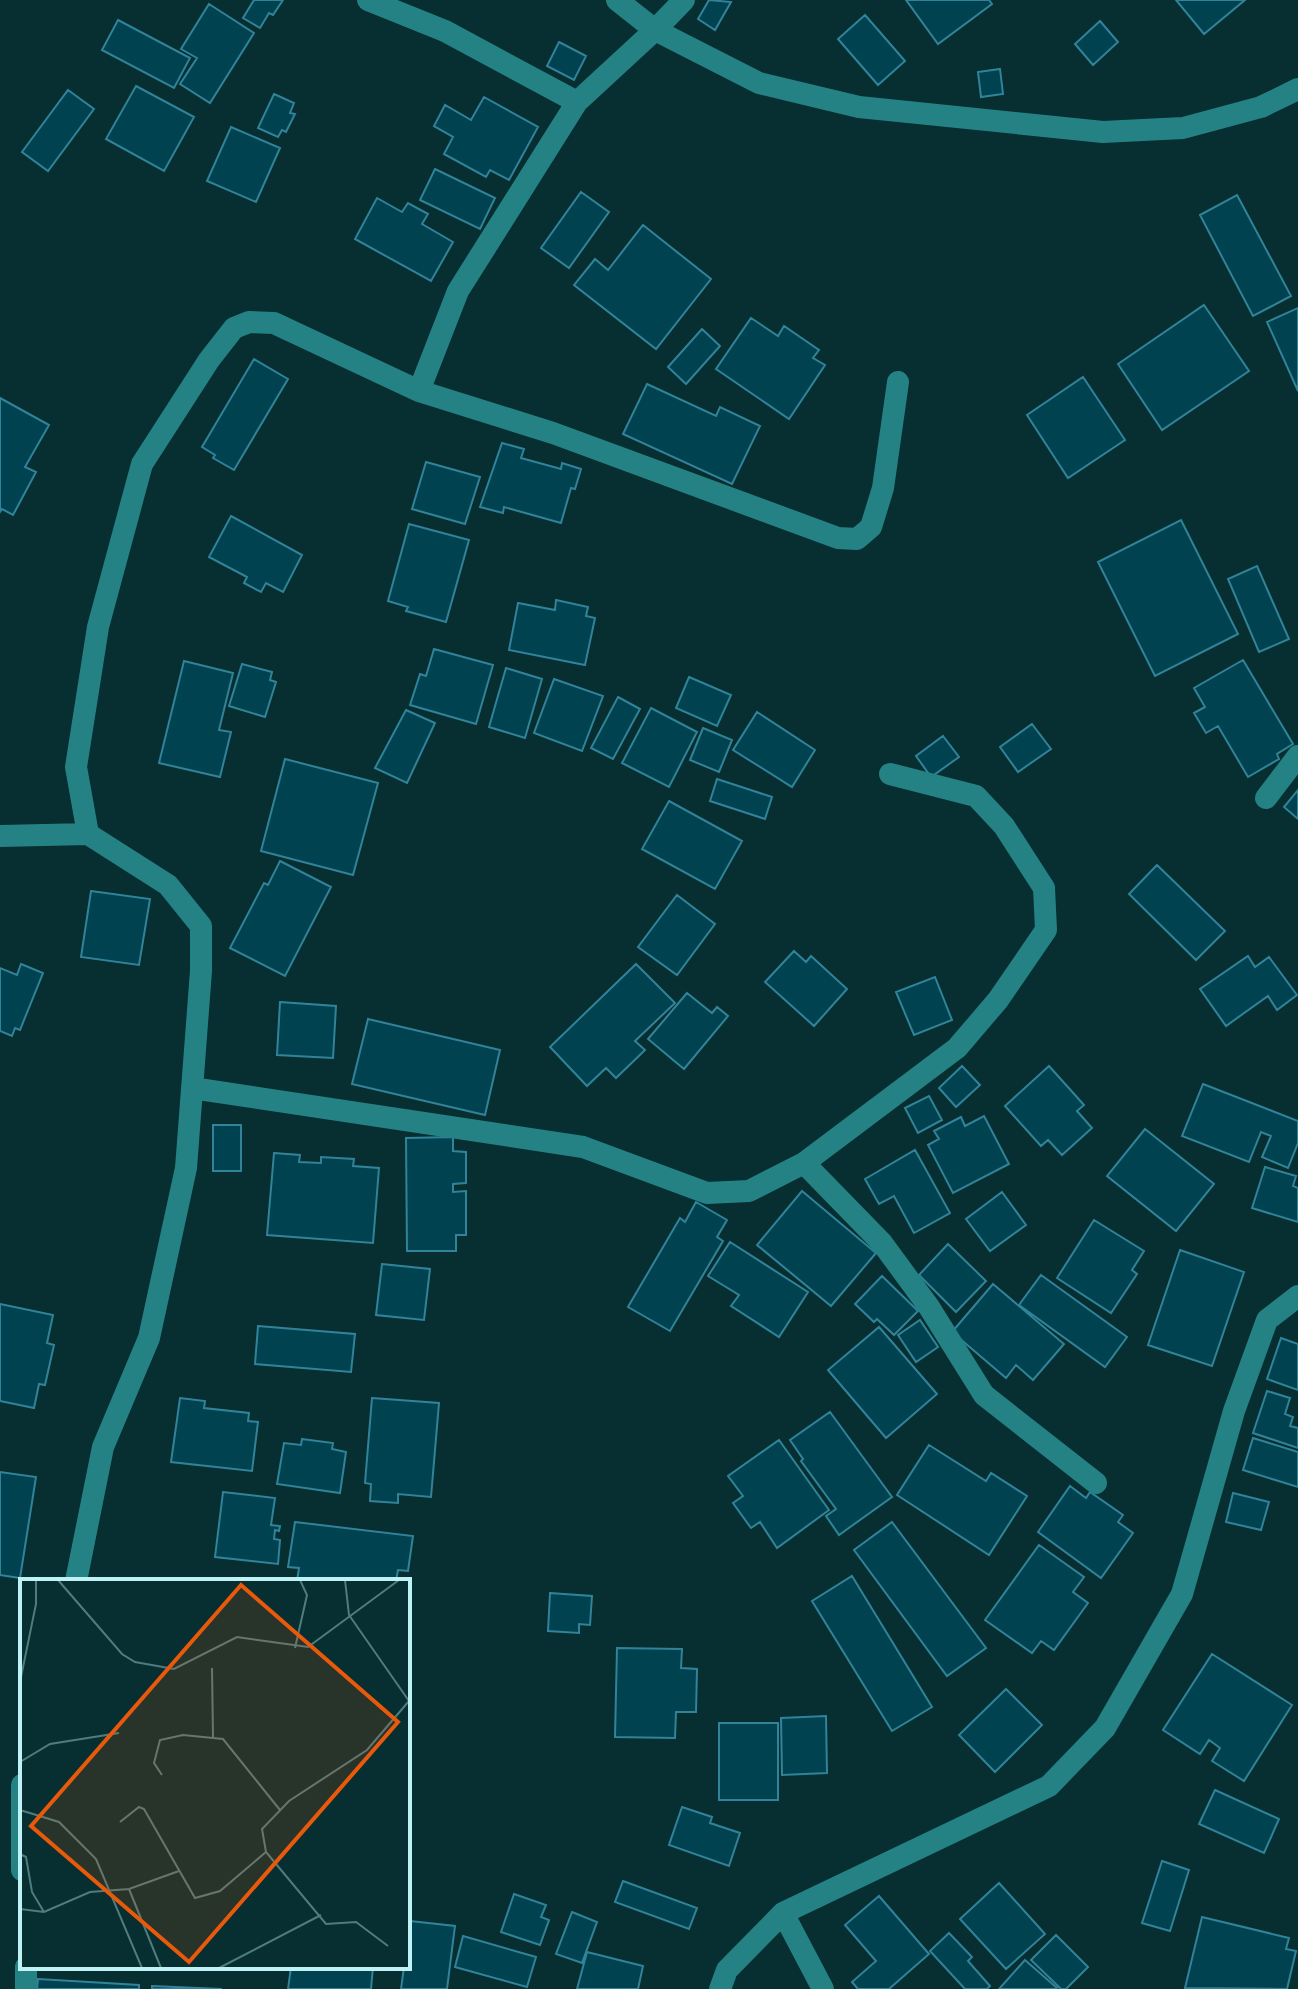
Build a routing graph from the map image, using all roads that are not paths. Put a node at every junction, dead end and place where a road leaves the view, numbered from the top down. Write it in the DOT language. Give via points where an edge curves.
graph roads {
  1 [pos="368,0"];
  2 [pos="617,0"];
  3 [pos="684,0"];
  4 [pos="655,30"];
  5 [pos="1298,89"];
  6 [pos="577,102"];
  7 [pos="898,382"];
  8 [pos="419,391"];
  9 [pos="1298,756"];
  10 [pos="890,774"];
  11 [pos="1266,798"];
  12 [pos="88,834"];
  13 [pos="0,836"];
  14 [pos="192,1088"];
  15 [pos="804,1163"];
  16 [pos="1298,1296"];
  17 [pos="1096,1483"];
  18 [pos="76,1579"];
  19 [pos="783,1913"];
  20 [pos="720,1989"];
  21 [pos="823,1989"];
  1 -- 6 [label="street" via="445,31"];
  2 -- 4 [label="street"];
  3 -- 4 [label="street"];
  4 -- 5 [label="street" via="759,83 859,107 1103,132 1183,128 1261,107"];
  4 -- 6 [label="street"];
  6 -- 8 [label="street" via="458,291"];
  7 -- 8 [label="street" via="883,488 871,527 857,539 838,538 553,433"];
  8 -- 12 [label="street" via="274,323 249,322 234,328 209,360 142,464 98,627 76,767"];
  9 -- 11 [label="street"];
  10 -- 15 [label="street" via="976,796 1004,826 1044,888 1046,930 957,1048"];
  12 -- 13 [label="street"];
  12 -- 14 [label="street" via="168,885 201,926"];
  14 -- 15 [label="street" via="583,1147 707,1193 749,1191"];
  14 -- 18 [label="street" via="186,1168 149,1338 103,1447"];
  15 -- 17 [label="street" via="882,1243 984,1395"];
  16 -- 19 [label="street" via="1267,1320 1234,1411 1182,1594 1105,1728 1049,1786"];
  19 -- 20 [label="street" via="727,1970"];
  19 -- 21 [label="street"];
}
